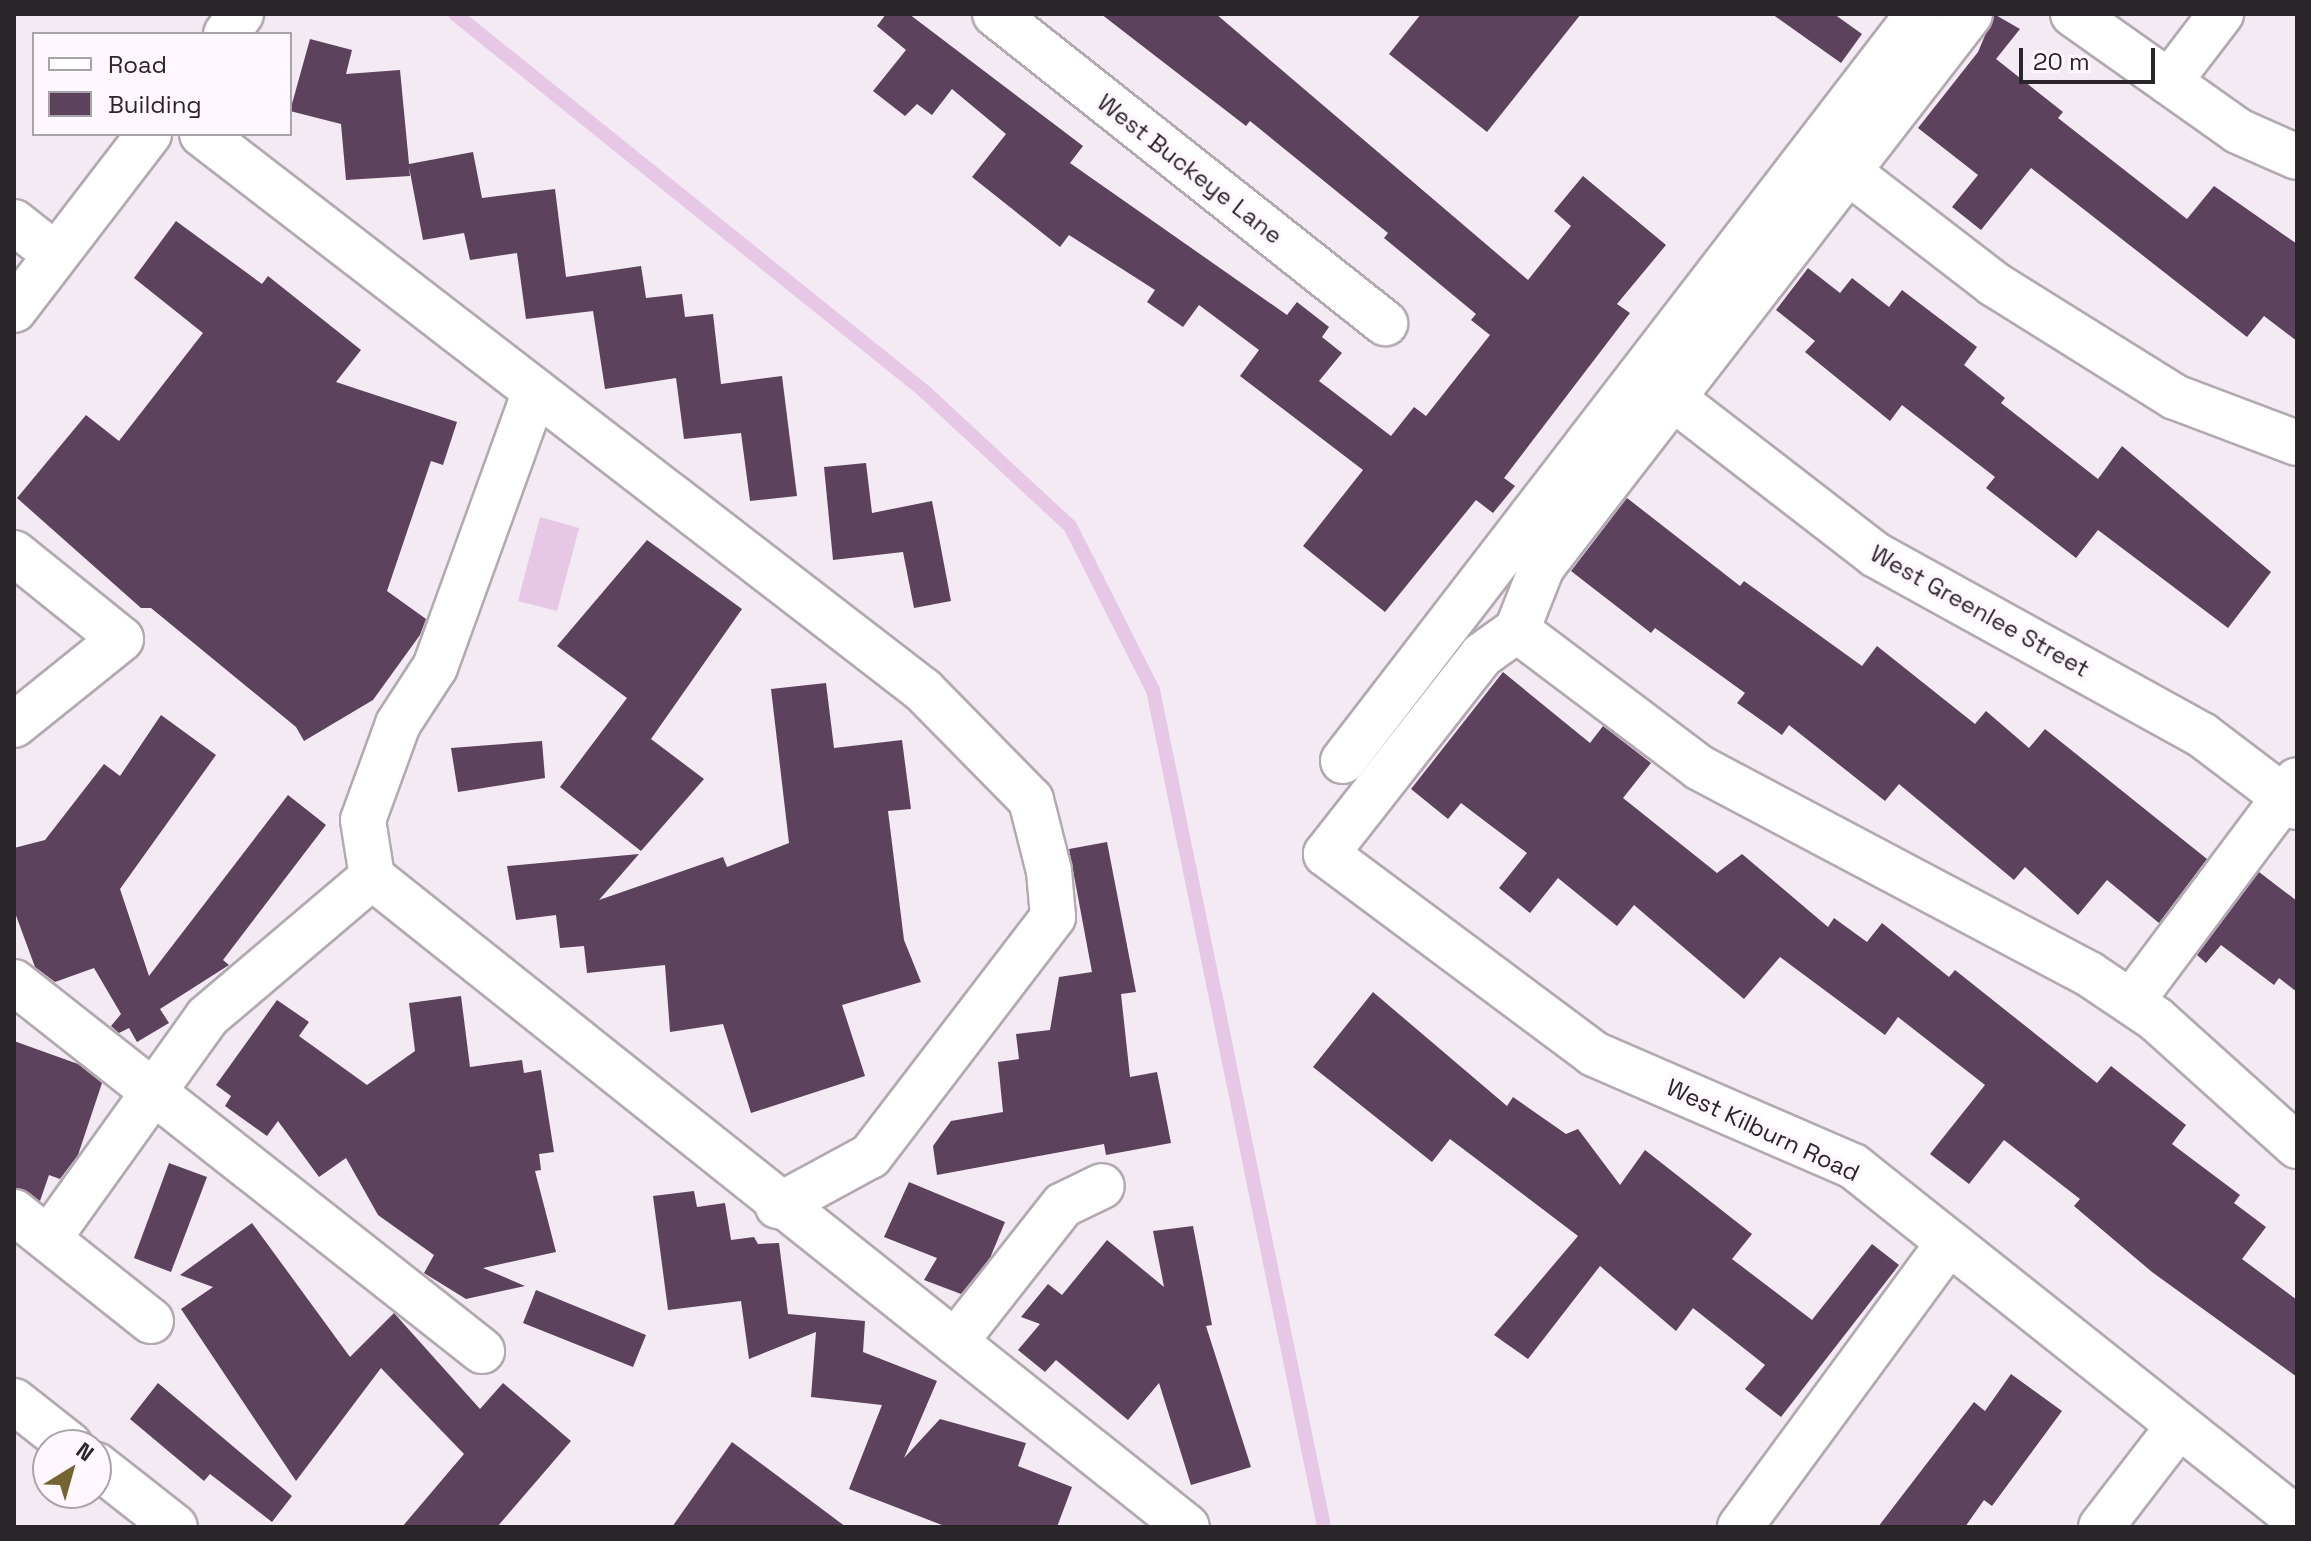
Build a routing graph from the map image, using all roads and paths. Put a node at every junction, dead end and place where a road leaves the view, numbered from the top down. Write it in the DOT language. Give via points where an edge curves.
graph roads {
  1 [pos="241,14"];
  2 [pos="995,14"];
  3 [pos="1918,14"];
  4 [pos="1970,14"];
  5 [pos="2073,14"];
  6 [pos="2221,14"];
  7 [pos="228,32"];
  8 [pos="2169,82"];
  9 [pos="147,136"];
  10 [pos="205,136"];
  11 [pos="2297,157"];
  12 [pos="1850,173"];
  13 [pos="14,222"];
  14 [pos="56,255"];
  15 [pos="14,310"];
  16 [pos="1385,323"];
  17 [pos="535,391"];
  18 [pos="1674,399"];
  19 [pos="2297,443"];
  20 [pos="14,553"];
  21 [pos="1517,630"];
  22 [pos="14,725"];
  23 [pos="1343,761"];
  24 [pos="2293,795"];
  25 [pos="372,877"];
  26 [pos="14,982"];
  27 [pos="2131,1002"];
  28 [pos="155,1093"];
  29 [pos="2297,1146"];
  30 [pos="1102,1186"];
  31 [pos="778,1206"];
  32 [pos="14,1212"];
  33 [pos="49,1238"];
  34 [pos="1949,1243"];
  35 [pos="151,1321"];
  36 [pos="955,1342"];
  37 [pos="482,1351"];
  38 [pos="14,1401"];
  39 [pos="2178,1427"];
  40 [pos="50,1429"];
  41 [pos="112,1478"];
  42 [pos="2297,1519"];
  43 [pos="175,1527"];
  44 [pos="1187,1527"];
  45 [pos="1740,1527"];
  46 [pos="2101,1527"];
  1 -- 7 [label="street"];
  2 -- 16 [label="street, West Buckeye Lane"];
  3 -- 23 [label="street"];
  4 -- 12 [label="street"];
  5 -- 8 [label="street"];
  6 -- 8 [label="street"];
  8 -- 11 [label="street" via="2238,131"];
  9 -- 14 [label="street"];
  10 -- 17 [label="street"];
  12 -- 18 [label="street"];
  12 -- 19 [label="street" via="1994,284 2175,397"];
  13 -- 14 [label="street"];
  14 -- 15 [label="street"];
  17 -- 25 [label="street" via="435,667 398,724 363,820"];
  17 -- 31 [label="street" via="923,690 1031,800 1049,871 1053,917 870,1156"];
  18 -- 21 [label="street" via="1542,567"];
  18 -- 24 [label="street, West Greenlee Street" via="1876,555 2202,735"];
  20 -- 22 [label="street" via="121,639"];
  21 -- 27 [label="street" via="1700,768 2016,932"];
  21 -- 34 [label="street, West Kilburn Road" via="1482,655 1326,854 1594,1054 1853,1166"];
  24 -- 27 [label="street"];
  25 -- 28 [label="street" via="207,1017"];
  25 -- 31 [label="street"];
  26 -- 28 [label="street"];
  27 -- 29 [label="street"];
  28 -- 33 [label="street"];
  28 -- 37 [label="street"];
  30 -- 36 [label="street" via="1063,1205"];
  31 -- 36 [label="street"];
  32 -- 33 [label="street"];
  33 -- 35 [label="street"];
  34 -- 39 [label="street, West Kilburn Road"];
  34 -- 45 [label="street"];
  36 -- 44 [label="street"];
  38 -- 40 [label="street"];
  39 -- 42 [label="street, West Kilburn Road"];
  39 -- 46 [label="street"];
  41 -- 43 [label="street"];
}
